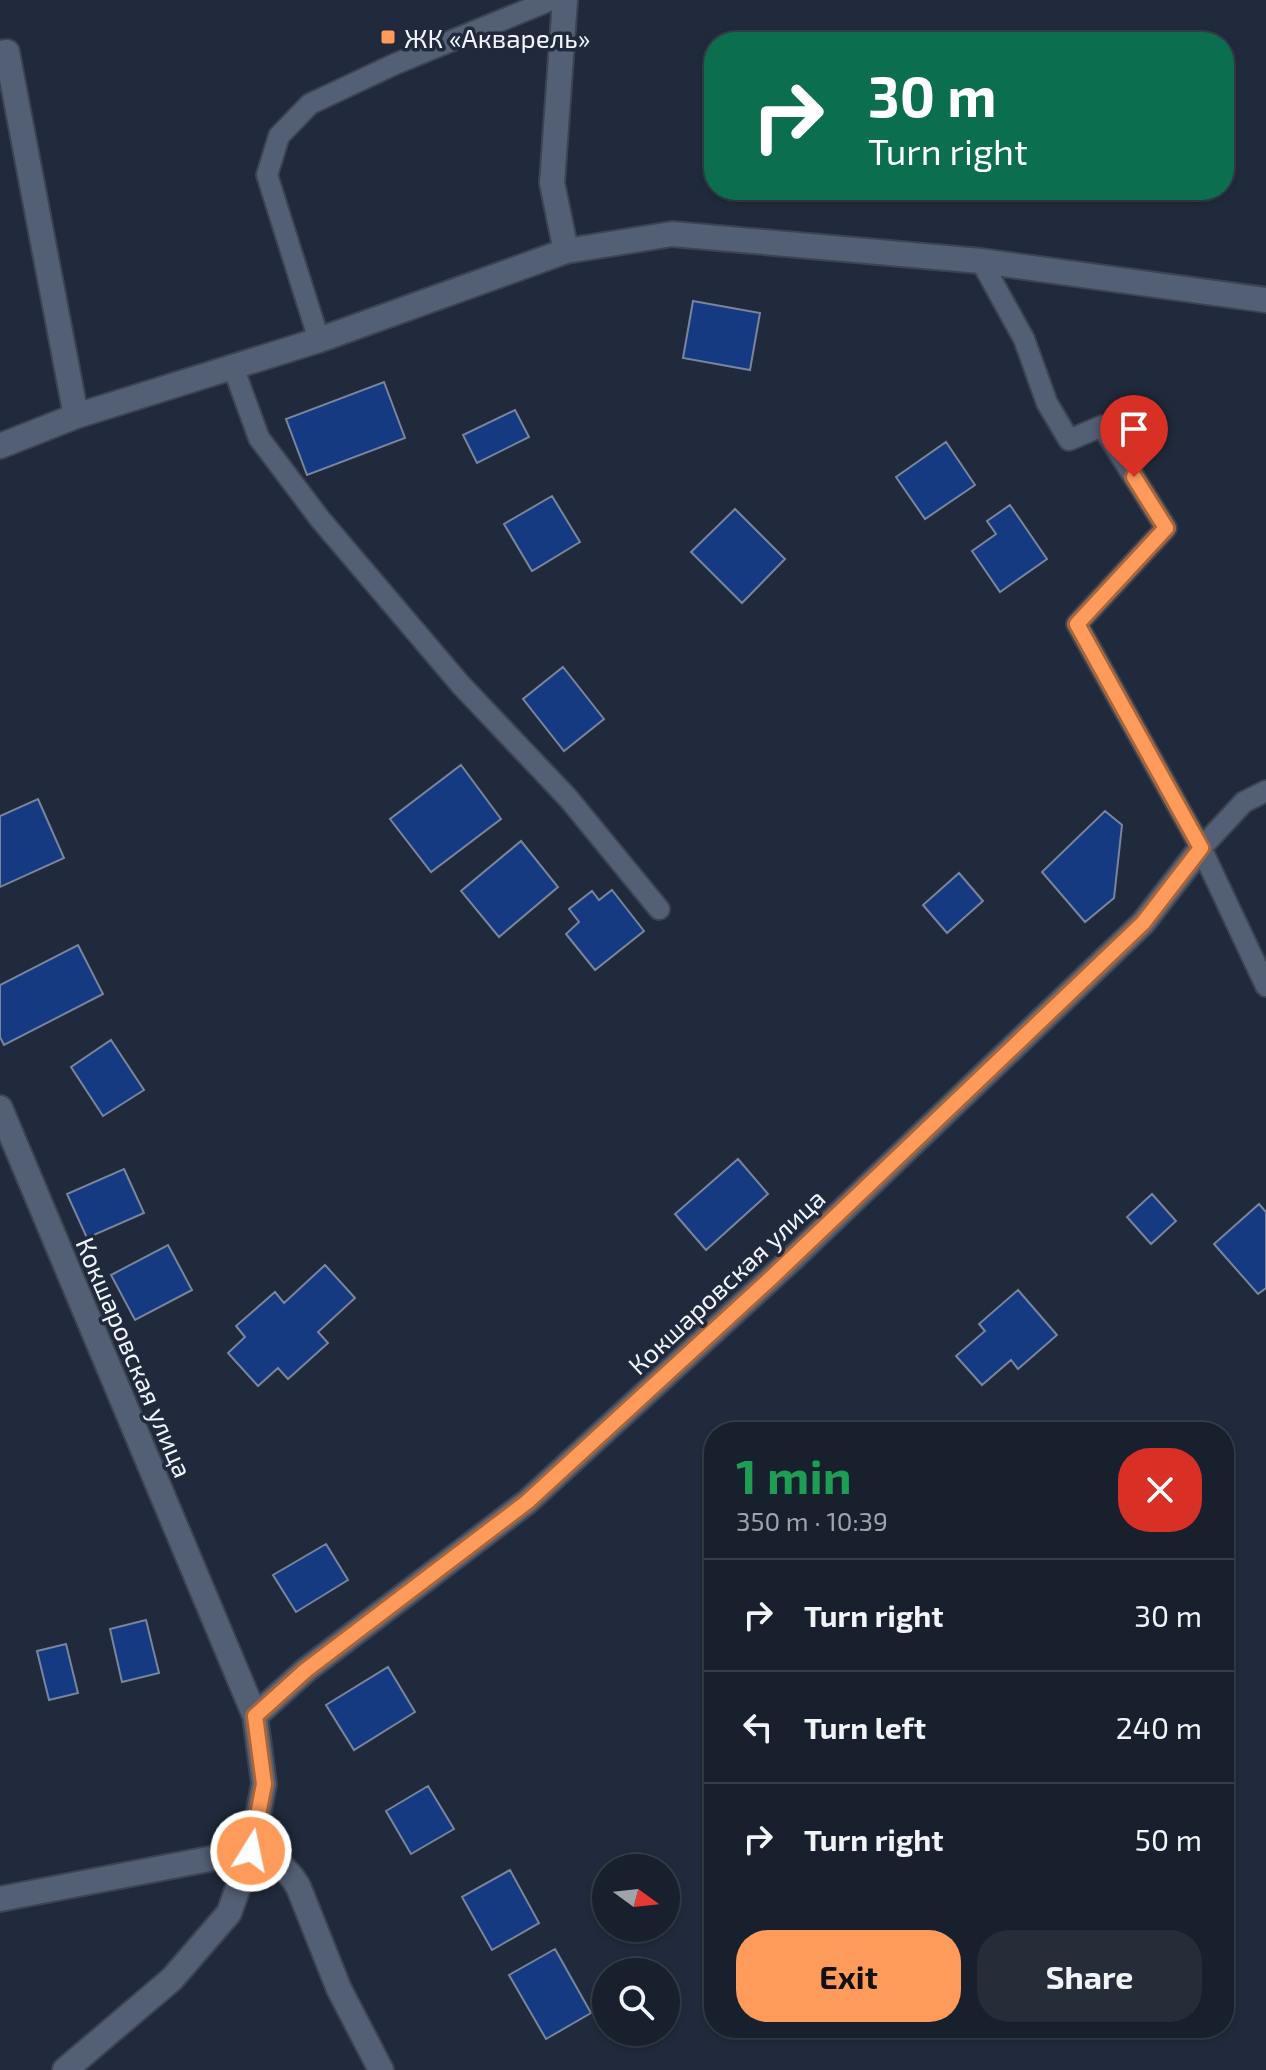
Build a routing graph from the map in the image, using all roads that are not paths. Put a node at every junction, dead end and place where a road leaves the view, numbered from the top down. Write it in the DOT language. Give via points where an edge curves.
graph roads {
  1 [pos="551,0"];
  2 [pos="565,0"];
  3 [pos="0,53"];
  4 [pos="566,251"];
  5 [pos="981,261"];
  6 [pos="1266,300"];
  7 [pos="319,340"];
  8 [pos="233,367"];
  9 [pos="76,416"];
  10 [pos="0,446"];
  11 [pos="1266,791"];
  12 [pos="1201,848"];
  13 [pos="659,909"];
  14 [pos="1266,986"];
  15 [pos="0,1108"];
  16 [pos="255,1716"];
  17 [pos="251,1851"];
  18 [pos="0,1899"];
  19 [pos="65,2070"];
  20 [pos="381,2070"];
  1 -- 7 [label="lane" via="310,104 279,136 267,175"];
  2 -- 4 [label="street" via="552,183"];
  3 -- 9 [label="street" via="7,52"];
  4 -- 5 [label="street" via="672,234"];
  4 -- 7 [label="street"];
  5 -- 6 [label="street"];
  5 -- 12 [label="lane" via="1024,339 1047,403 1069,440 1102,426 1166,528 1077,624"];
  7 -- 8 [label="street"];
  8 -- 9 [label="street"];
  8 -- 13 [label="lane" via="259,438 320,519 461,685 568,798"];
  9 -- 10 [label="street"];
  11 -- 12 [label="lane" via="1244,802"];
  12 -- 14 [label="lane"];
  12 -- 16 [label="street, Кокшаровская улица" via="1143,923 781,1270 527,1502 306,1670"];
  15 -- 16 [label="street, Кокшаровская улица"];
  16 -- 17 [label="street, Кокшаровская улица" via="264,1784"];
  17 -- 18 [label="street"];
  17 -- 19 [label="street, Кокшаровская улица" via="229,1913 172,1979"];
  17 -- 20 [label="street" via="274,1860 293,1878 339,1989"];
}
